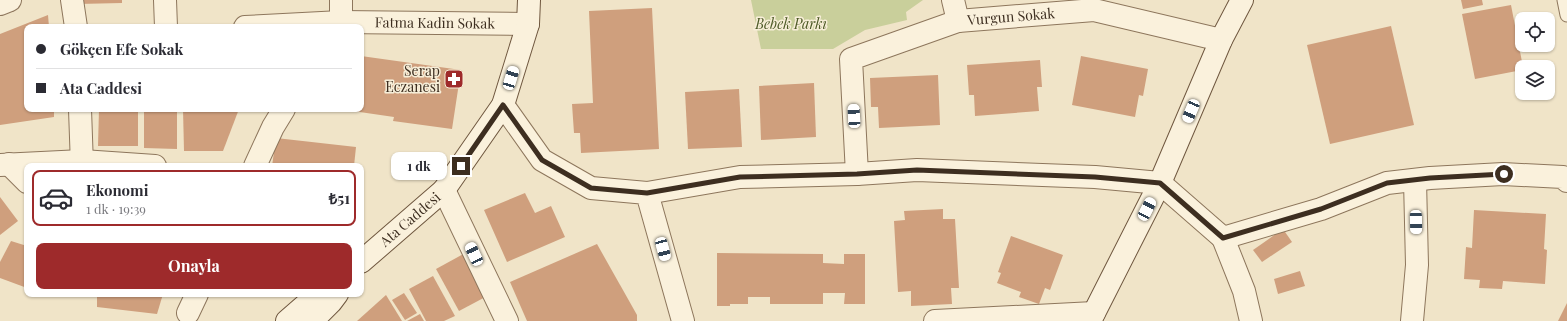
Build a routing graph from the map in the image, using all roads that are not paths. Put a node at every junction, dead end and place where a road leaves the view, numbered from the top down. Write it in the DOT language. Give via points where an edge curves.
graph roads {
  1 [pos="10,0"];
  2 [pos="72,0"];
  3 [pos="165,0"];
  4 [pos="341,0"];
  5 [pos="1242,0"];
  6 [pos="1564,0"];
  7 [pos="531,1"];
  8 [pos="0,4"];
  9 [pos="1092,5"];
  10 [pos="955,10"];
  11 [pos="1567,15"];
  12 [pos="76,24"];
  13 [pos="166,24"];
  14 [pos="339,24"];
  15 [pos="528,24"];
  16 [pos="364,25"];
  17 [pos="1221,40"];
  18 [pos="503,105"];
  19 [pos="80,112"];
  20 [pos="282,112"];
  21 [pos="82,163"];
  22 [pos="256,163"];
  23 [pos="5,165"];
  24 [pos="24,165"];
  25 [pos="857,174"];
  26 [pos="24,180"];
  27 [pos="1415,180"];
  28 [pos="1567,181"];
  29 [pos="1160,183"];
  30 [pos="444,190"];
  31 [pos="647,193"];
  32 [pos="1223,238"];
  33 [pos="364,259"];
  34 [pos="196,297"];
  35 [pos="315,297"];
  36 [pos="335,297"];
  37 [pos="188,314"];
  38 [pos="1092,317"];
  39 [pos="1413,320"];
  40 [pos="287,321"];
  41 [pos="312,321"];
  42 [pos="507,321"];
  43 [pos="683,321"];
  44 [pos="936,321"];
  45 [pos="1251,321"];
  1 -- 8 [label="street"];
  2 -- 12 [label="street"];
  3 -- 13 [label="street"];
  4 -- 14 [label="street"];
  5 -- 17 [label="street"];
  6 -- 11 [label="lane"];
  7 -- 15 [label="street, Ata Caddesi"];
  9 -- 10 [label="street, Vurgun Sokak"];
  9 -- 17 [label="street, Vurgun Sokak"];
  10 -- 25 [label="street, Vurgun Sokak" via="852,59"];
  15 -- 16 [label="street, Fatma Kadin Sokak"];
  15 -- 18 [label="street, Ata Caddesi"];
  17 -- 29 [label="street"];
  18 -- 30 [label="street, Ata Caddesi"];
  18 -- 31 [label="street" via="542,160 591,188"];
  19 -- 21 [label="street"];
  20 -- 22 [label="street"];
  23 -- 24 [label="street"];
  23 -- 26 [label="street"];
  25 -- 29 [label="street" via="917,170 1095,177"];
  25 -- 31 [label="street" via="740,177"];
  27 -- 28 [label="street" via="1504,174 1563,177"];
  27 -- 32 [label="street" via="1387,183 1321,209"];
  27 -- 39 [label="street" via="1417,264"];
  29 -- 32 [label="street"];
  29 -- 38 [label="street"];
  30 -- 33 [label="street, Ata Caddesi"];
  30 -- 42 [label="street"];
  31 -- 43 [label="street"];
  32 -- 45 [label="street" via="1244,291"];
  34 -- 37 [label="street"];
  35 -- 40 [label="street"];
  36 -- 41 [label="street"];
  38 -- 44 [label="street"];
}
